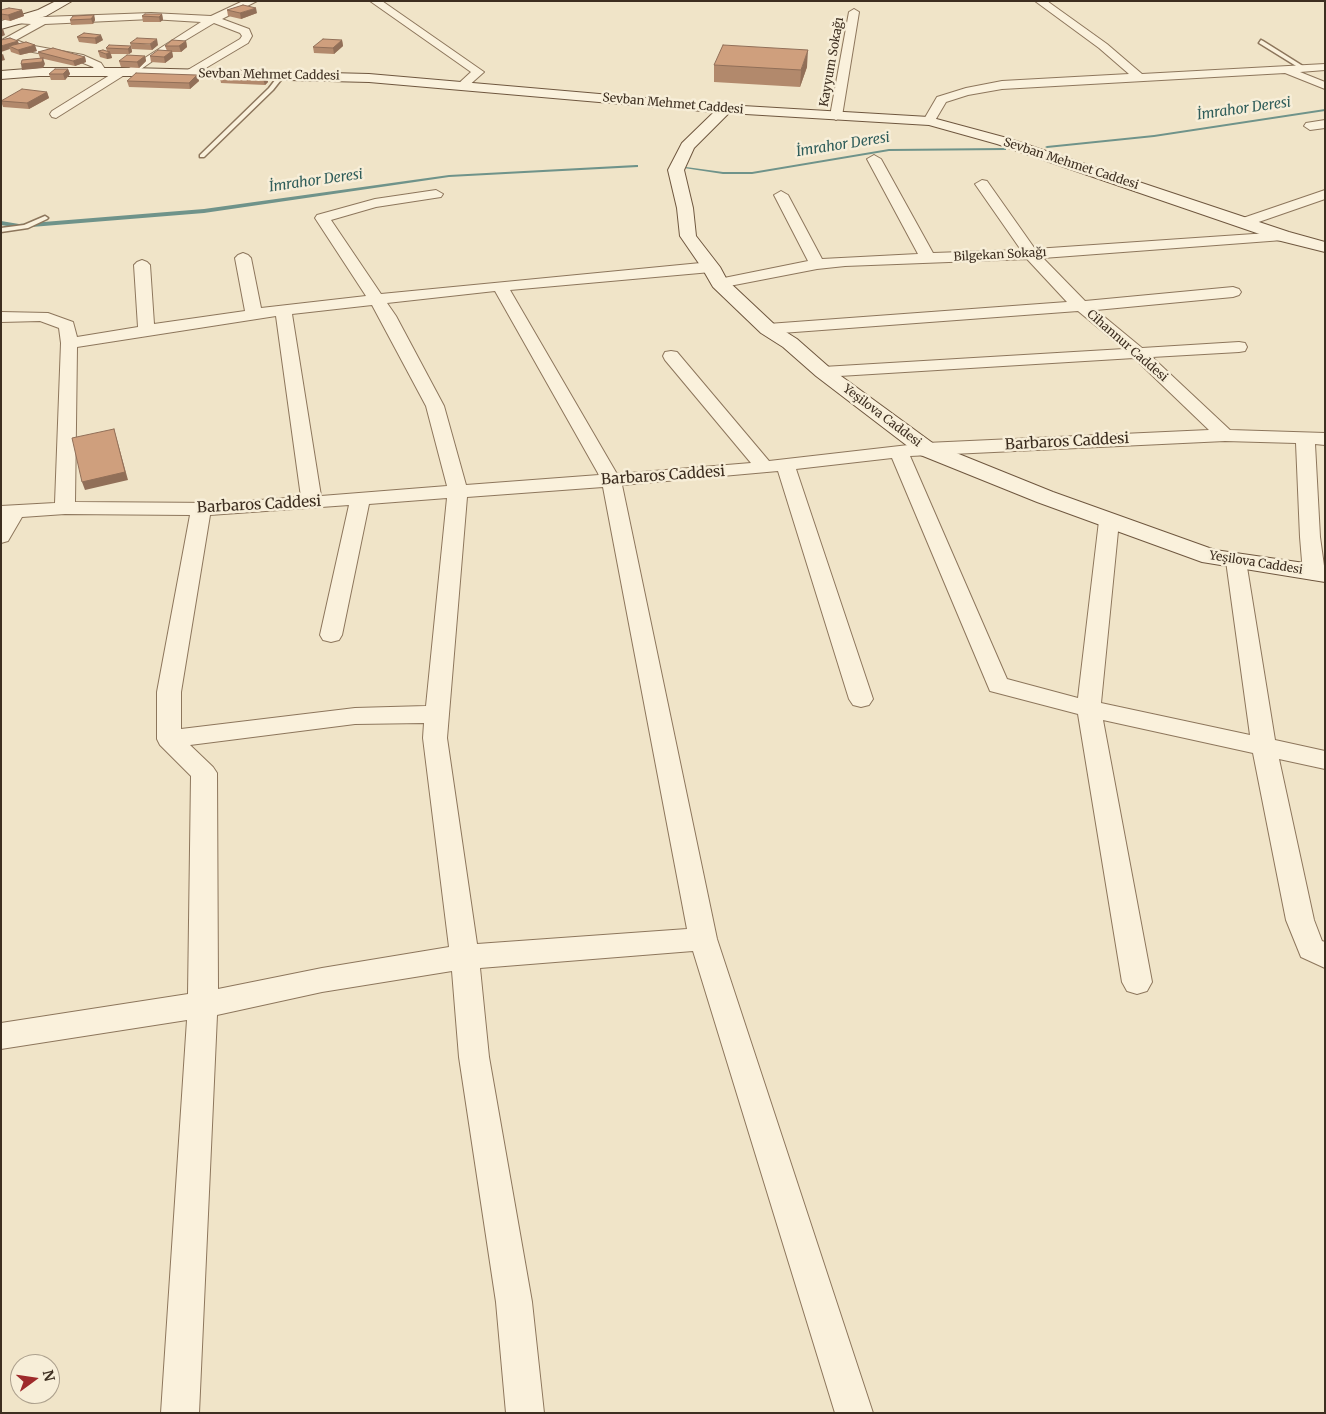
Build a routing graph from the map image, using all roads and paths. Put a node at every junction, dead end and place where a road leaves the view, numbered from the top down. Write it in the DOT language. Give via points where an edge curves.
graph roads {
  1 [pos="66,1"];
  2 [pos="252,1"];
  3 [pos="376,1"];
  4 [pos="1040,1"];
  5 [pos="854,12"];
  6 [pos="213,19"];
  7 [pos="17,21"];
  8 [pos="45,21"];
  9 [pos="1,25"];
  10 [pos="1261,42"];
  11 [pos="1325,67"];
  12 [pos="1304,68"];
  13 [pos="1286,70"];
  14 [pos="102,72"];
  15 [pos="126,72"];
  16 [pos="190,73"];
  17 [pos="1,75"];
  18 [pos="281,76"];
  19 [pos="1140,78"];
  20 [pos="462,86"];
  21 [pos="1325,86"];
  22 [pos="726,109"];
  23 [pos="56,114"];
  24 [pos="836,116"];
  25 [pos="929,121"];
  26 [pos="1325,124"];
  27 [pos="1310,126"];
  28 [pos="202,156"];
  29 [pos="874,159"];
  30 [pos="982,184"];
  31 [pos="436,194"];
  32 [pos="1325,194"];
  33 [pos="781,196"];
  34 [pos="45,218"];
  35 [pos="1245,222"];
  36 [pos="1,230"];
  37 [pos="1283,236"];
  38 [pos="1325,247"];
  39 [pos="1031,254"];
  40 [pos="242,258"];
  41 [pos="928,258"];
  42 [pos="817,264"];
  43 [pos="142,265"];
  44 [pos="715,275"];
  45 [pos="500,286"];
  46 [pos="1233,292"];
  47 [pos="377,300"];
  48 [pos="1082,306"];
  49 [pos="283,310"];
  50 [pos="254,314"];
  51 [pos="1,317"];
  52 [pos="768,329"];
  53 [pos="146,330"];
  54 [pos="69,343"];
  55 [pos="1240,347"];
  56 [pos="1138,354"];
  57 [pos="671,356"];
  58 [pos="823,372"];
  59 [pos="1225,436"];
  60 [pos="1315,439"];
  61 [pos="926,449"];
  62 [pos="899,452"];
  63 [pos="774,466"];
  64 [pos="611,480"];
  65 [pos="458,491"];
  66 [pos="360,498"];
  67 [pos="312,502"];
  68 [pos="64,508"];
  69 [pos="202,509"];
  70 [pos="8,512"];
  71 [pos="1110,521"];
  72 [pos="1,537"];
  73 [pos="1236,561"];
  74 [pos="1319,573"];
  75 [pos="331,635"];
  76 [pos="861,699"];
  77 [pos="1089,709"];
  78 [pos="438,714"];
  79 [pos="169,740"];
  80 [pos="1264,746"];
  81 [pos="1325,760"];
  82 [pos="703,939"];
  83 [pos="1325,956"];
  84 [pos="465,958"];
  85 [pos="1137,982"];
  86 [pos="203,1005"];
  87 [pos="1,1036"];
  88 [pos="180,1413"];
  89 [pos="525,1413"];
  90 [pos="854,1413"];
  1 -- 7 [label="main road"];
  2 -- 6 [label="street"];
  3 -- 20 [label="street" via="478,72"];
  4 -- 19 [label="street" via="1103,46"];
  5 -- 24 [label="street, Kayyum Sokağı"];
  6 -- 8 [label="street" via="151,16"];
  6 -- 15 [label="street"];
  6 -- 16 [label="street" via="242,29 246,38"];
  7 -- 8 [label="street"];
  7 -- 9 [label="main road"];
  8 -- 14 [label="street" via="7,40 26,48 79,57 97,65"];
  10 -- 12 [label="lane"];
  11 -- 12 [label="street"];
  12 -- 13 [label="street"];
  13 -- 19 [label="street"];
  13 -- 21 [label="street"];
  14 -- 15 [label="main road, Sevban Mehmet Caddesi"];
  14 -- 17 [label="main road, Sevban Mehmet Caddesi"];
  15 -- 16 [label="main road, Sevban Mehmet Caddesi"];
  15 -- 23 [label="street"];
  16 -- 18 [label="main road, Sevban Mehmet Caddesi"];
  18 -- 20 [label="main road, Sevban Mehmet Caddesi" via="369,78"];
  18 -- 28 [label="lane"];
  19 -- 25 [label="street" via="1002,85 966,92 941,100"];
  20 -- 22 [label="main road, Sevban Mehmet Caddesi"];
  22 -- 24 [label="main road, Sevban Mehmet Caddesi"];
  22 -- 44 [label="main road, Yeşilova Caddesi" via="687,146 676,170 688,236"];
  24 -- 25 [label="main road, Sevban Mehmet Caddesi"];
  25 -- 35 [label="main road, Sevban Mehmet Caddesi" via="994,138"];
  26 -- 27 [label="street"];
  29 -- 41 [label="street"];
  30 -- 39 [label="street, Cihannur Caddesi"];
  31 -- 47 [label="street" via="375,203 322,218"];
  32 -- 35 [label="street"];
  33 -- 42 [label="street"];
  34 -- 36 [label="lane" via="26,227"];
  35 -- 37 [label="main road, Sevban Mehmet Caddesi"];
  37 -- 38 [label="main road, Sevban Mehmet Caddesi"];
  37 -- 39 [label="street, Bilgekan Sokağı"];
  39 -- 41 [label="street, Bilgekan Sokağı"];
  39 -- 48 [label="street, Cihannur Caddesi"];
  40 -- 50 [label="street"];
  41 -- 42 [label="street, Bilgekan Sokağı"];
  42 -- 44 [label="street, Bilgekan Sokağı"];
  43 -- 53 [label="street"];
  44 -- 45 [label="street, Bilgekan Sokağı"];
  44 -- 52 [label="main road, Yeşilova Caddesi"];
  45 -- 47 [label="street, Bilgekan Sokağı"];
  45 -- 64 [label="street"];
  46 -- 48 [label="street"];
  47 -- 49 [label="street, Bilgekan Sokağı"];
  47 -- 65 [label="street" via="435,406"];
  48 -- 52 [label="street"];
  48 -- 56 [label="street, Cihannur Caddesi"];
  49 -- 50 [label="street, Bilgekan Sokağı"];
  49 -- 67 [label="street"];
  50 -- 53 [label="street, Bilgekan Sokağı"];
  51 -- 54 [label="street" via="42,316 67,325"];
  52 -- 58 [label="main road, Yeşilova Caddesi"];
  53 -- 54 [label="street, Bilgekan Sokağı"];
  54 -- 68 [label="street"];
  55 -- 56 [label="street"];
  56 -- 58 [label="street"];
  56 -- 59 [label="street, Cihannur Caddesi"];
  57 -- 63 [label="street"];
  58 -- 61 [label="main road, Yeşilova Caddesi"];
  59 -- 60 [label="street, Barbaros Caddesi"];
  59 -- 61 [label="street, Barbaros Caddesi"];
  60 -- 74 [label="street" via="1310,537"];
  61 -- 62 [label="street, Barbaros Caddesi"];
  61 -- 71 [label="main road, Yeşilova Caddesi"];
  62 -- 63 [label="street, Barbaros Caddesi"];
  62 -- 77 [label="street" via="998,685"];
  63 -- 64 [label="street, Barbaros Caddesi"];
  63 -- 76 [label="street"];
  64 -- 65 [label="street, Barbaros Caddesi"];
  64 -- 82 [label="street"];
  65 -- 66 [label="street, Barbaros Caddesi"];
  65 -- 78 [label="street"];
  66 -- 67 [label="street, Barbaros Caddesi"];
  66 -- 75 [label="street"];
  67 -- 69 [label="street, Barbaros Caddesi"];
  68 -- 69 [label="street, Barbaros Caddesi"];
  68 -- 70 [label="street, Barbaros Caddesi"];
  69 -- 79 [label="street" via="169,692"];
  70 -- 72 [label="street"];
  71 -- 73 [label="main road, Yeşilova Caddesi" via="1211,557"];
  71 -- 77 [label="street"];
  73 -- 74 [label="main road, Yeşilova Caddesi"];
  73 -- 80 [label="street"];
  77 -- 80 [label="street"];
  77 -- 85 [label="street"];
  78 -- 79 [label="street" via="355,716"];
  78 -- 84 [label="street" via="435,738"];
  79 -- 86 [label="street" via="204,773"];
  80 -- 81 [label="street"];
  80 -- 83 [label="street" via="1300,920 1310,949"];
  82 -- 84 [label="street"];
  82 -- 90 [label="street"];
  84 -- 86 [label="street" via="322,980"];
  84 -- 89 [label="street" via="474,1057 514,1302"];
  86 -- 87 [label="street"];
  86 -- 88 [label="street"];
}
